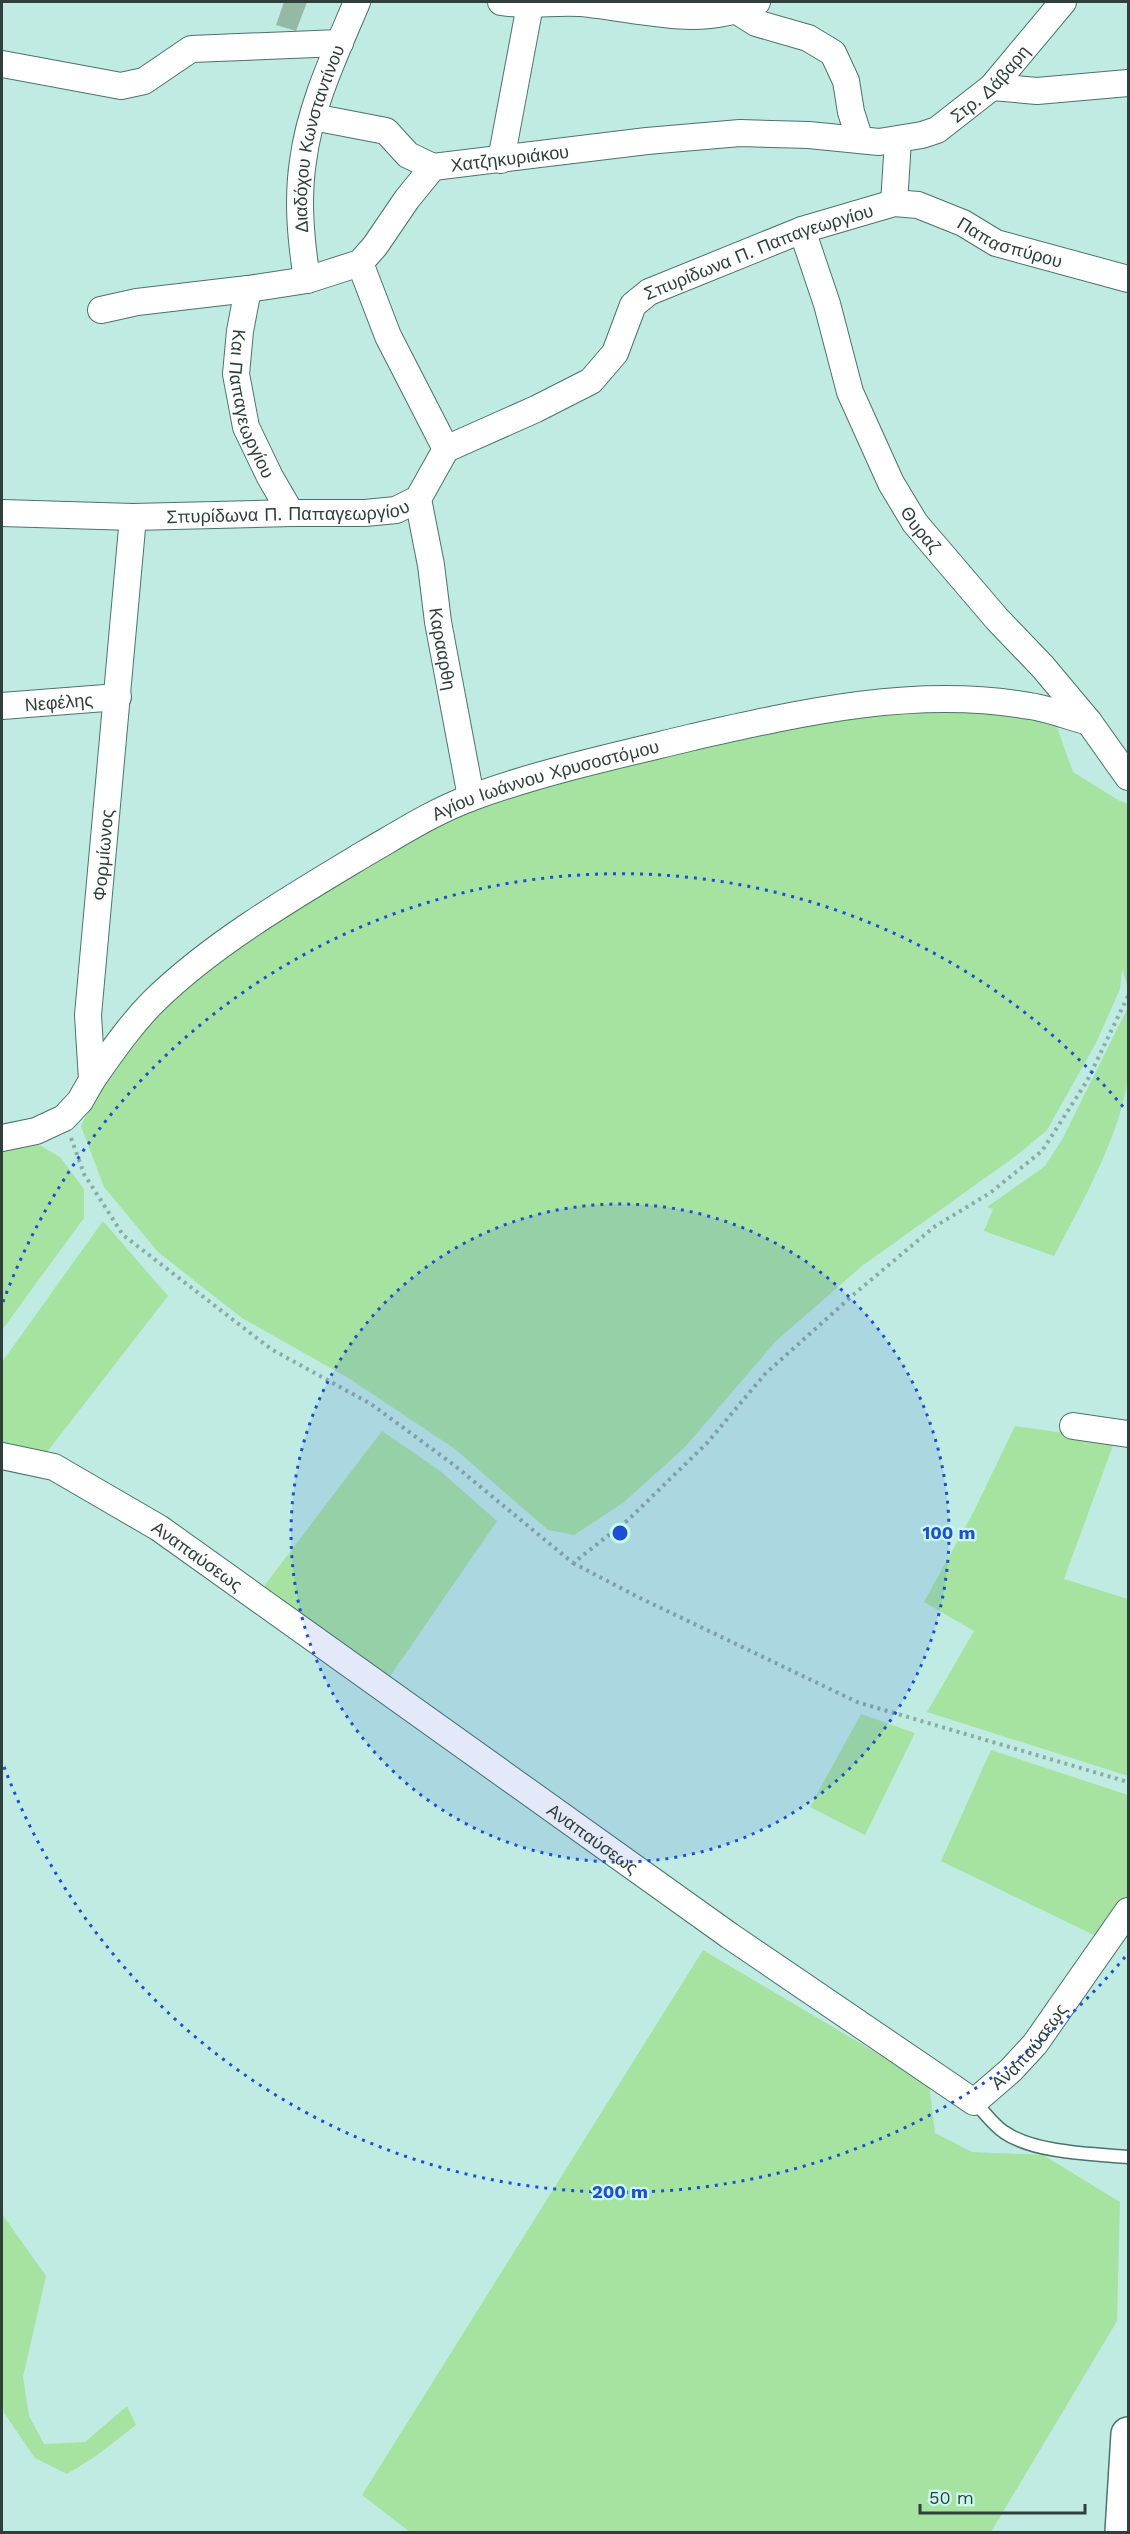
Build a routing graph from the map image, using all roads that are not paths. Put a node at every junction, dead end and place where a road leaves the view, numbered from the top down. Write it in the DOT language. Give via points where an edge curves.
graph roads {
  1 [pos="357,2"];
  2 [pos="501,2"];
  3 [pos="557,2"];
  4 [pos="1063,2"];
  5 [pos="530,5"];
  6 [pos="731,7"];
  7 [pos="340,43"];
  8 [pos="2,64"];
  9 [pos="1128,83"];
  10 [pos="992,87"];
  11 [pos="313,117"];
  12 [pos="860,140"];
  13 [pos="898,141"];
  14 [pos="501,160"];
  15 [pos="434,167"];
  16 [pos="894,203"];
  17 [pos="802,230"];
  18 [pos="360,263"];
  19 [pos="1128,279"];
  20 [pos="307,280"];
  21 [pos="248,289"];
  22 [pos="101,310"];
  23 [pos="446,449"];
  24 [pos="418,499"];
  25 [pos="2,513"];
  26 [pos="291,513"];
  27 [pos="133,517"];
  28 [pos="117,697"];
  29 [pos="2,706"];
  30 [pos="1089,722"];
  31 [pos="1128,777"];
  32 [pos="471,797"];
  33 [pos="92,1080"];
  34 [pos="2,1138"];
  35 [pos="1073,1426"];
  36 [pos="1128,1434"];
  37 [pos="2,1456"];
  38 [pos="1128,1911"];
  39 [pos="974,2102"];
  40 [pos="1128,2157"];
  41 [pos="1128,2434"];
  42 [pos="1127,2480"];
  43 [pos="1122,2532"];
  1 -- 7 [label="street, Διαδόχου Κωνσταντίνου"];
  2 -- 5 [label="street"];
  3 -- 5 [label="street"];
  3 -- 6 [label="street" via="680,16"];
  4 -- 10 [label="street, Στρ. Δάβαρη"];
  5 -- 14 [label="street"];
  6 -- 12 [label="street" via="756,23 808,38 833,53 846,81"];
  7 -- 8 [label="street" via="191,49 144,81 127,85"];
  7 -- 11 [label="street, Διαδόχου Κωνσταντίνου"];
  9 -- 10 [label="street" via="1037,91"];
  10 -- 13 [label="street, Στρ. Δάβαρη" via="937,130"];
  11 -- 15 [label="street" via="386,130 408,155"];
  11 -- 20 [label="street, Διαδόχου Κωνσταντίνου" via="300,186"];
  12 -- 13 [label="street, Χατζηκυριάκου"];
  12 -- 14 [label="street, Χατζηκυριάκου" via="740,133"];
  13 -- 16 [label="street"];
  14 -- 15 [label="street, Χατζηκυριάκου"];
  15 -- 18 [label="street, Χατζηκυριάκου"];
  16 -- 17 [label="street, Σπυρίδωνα Π. Παπαγεωργίου"];
  16 -- 19 [label="street, Παπασπύρου" via="918,205 963,223 996,243"];
  17 -- 23 [label="street, Σπυρίδωνα Π. Παπαγεωργίου" via="648,292 633,305 615,353 591,381"];
  17 -- 30 [label="street, Θυραζ" via="850,392 891,483 915,523"];
  18 -- 20 [label="street"];
  18 -- 23 [label="street" via="388,336"];
  20 -- 21 [label="street"];
  21 -- 22 [label="street"];
  21 -- 26 [label="street, Και Παπαγεωργίου" via="236,374 246,427"];
  23 -- 24 [label="street, Σπυρίδωνα Π. Παπαγεωργίου"];
  24 -- 26 [label="street, Σπυρίδωνα Π. Παπαγεωργίου" via="396,510"];
  24 -- 32 [label="street, Καρααρθη"];
  25 -- 27 [label="street, Σπυρίδωνα Π. Παπαγεωργίου"];
  26 -- 27 [label="street, Σπυρίδωνα Π. Παπαγεωργίου"];
  27 -- 28 [label="street, Φορμίωνος"];
  28 -- 29 [label="street, Νεφέλης"];
  28 -- 33 [label="street, Φορμίωνος" via="88,1015"];
  30 -- 31 [label="street, Θυραζ"];
  30 -- 32 [label="street, Αγίου Ιωάννου Χρυσοστόμου" via="1030,706 938,698 850,706 787,716 628,753"];
  32 -- 33 [label="street, Αγίου Ιωάννου Χρυσοστόμου" via="347,865 227,942 156,999"];
  33 -- 34 [label="street" via="64,1118 36,1131"];
  35 -- 36 [label="street"];
  37 -- 39 [label="street, Αναπαύσεως" via="54,1467 159,1528 730,1936"];
  38 -- 39 [label="street, Αναπαύσεως" via="1035,2044"];
  39 -- 40 [label="lane" via="1003,2132 1021,2141 1072,2153"];
  41 -- 42 [label="street"];
  42 -- 43 [label="street"];
}
